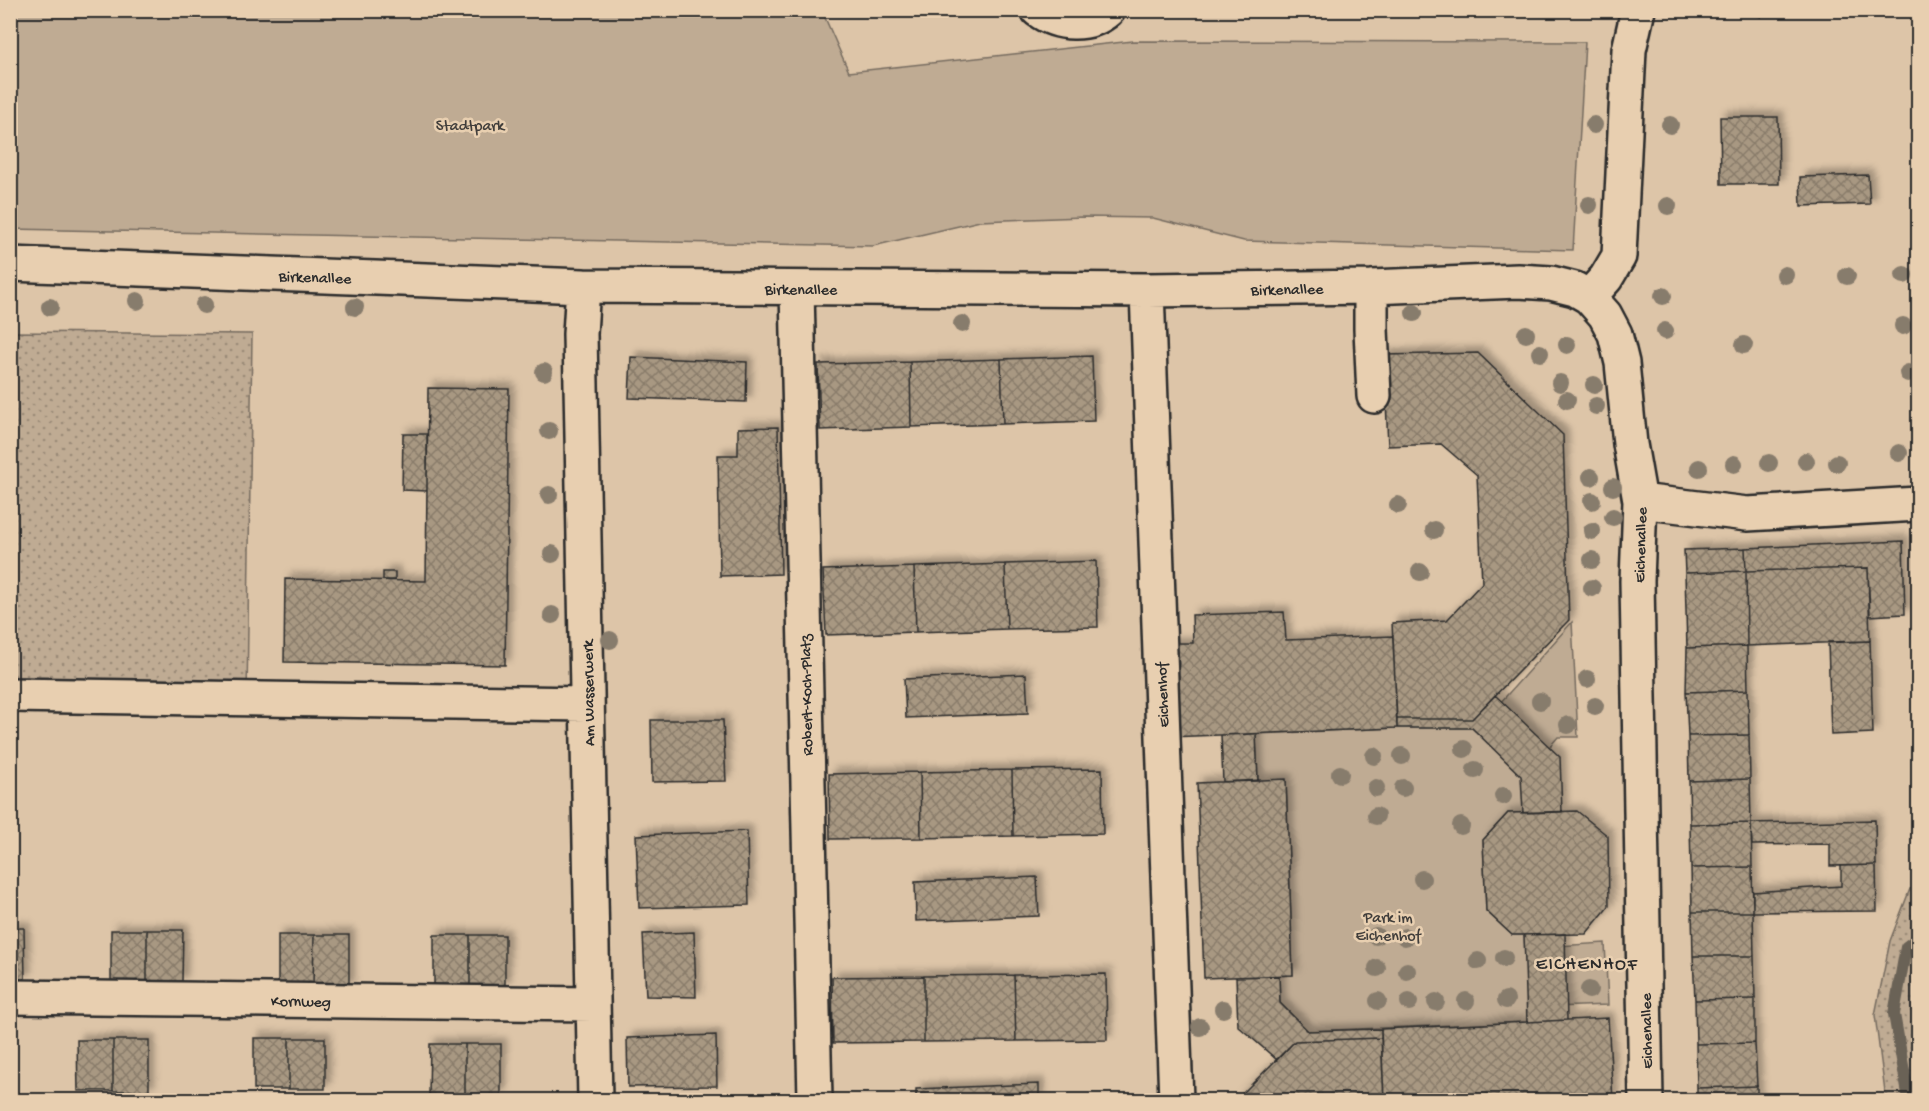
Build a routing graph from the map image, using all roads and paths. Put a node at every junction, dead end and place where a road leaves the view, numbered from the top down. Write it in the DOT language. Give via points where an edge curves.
graph roads {
  1 [pos="1038,10"];
  2 [pos="1108,10"];
  3 [pos="1638,10"];
  4 [pos="10,264"];
  5 [pos="583,286"];
  6 [pos="1371,287"];
  7 [pos="797,289"];
  8 [pos="1147,290"];
  9 [pos="1590,297"];
  10 [pos="1374,396"];
  11 [pos="1640,501"];
  12 [pos="1918,504"];
  13 [pos="10,695"];
  14 [pos="587,704"];
  15 [pos="10,997"];
  16 [pos="592,1004"];
  17 [pos="595,1101"];
  18 [pos="815,1101"];
  19 [pos="1176,1101"];
  20 [pos="1646,1101"];
  1 -- 2 [label="street" via="1045,16 1084,23"];
  3 -- 9 [label="street" via="1629,50 1619,256"];
  4 -- 5 [label="street, Birkenallee"];
  5 -- 7 [label="street, Birkenallee"];
  5 -- 14 [label="street, Am Wasserwerk" via="580,334"];
  6 -- 8 [label="street, Birkenallee"];
  6 -- 9 [label="street, Birkenallee" via="1518,281 1551,283"];
  6 -- 10 [label="street"];
  7 -- 8 [label="street, Birkenallee"];
  7 -- 18 [label="street, Robert-Koch-Platz"];
  8 -- 19 [label="street, Eichenhof"];
  9 -- 11 [label="street, Eichenallee" via="1615,334"];
  11 -- 12 [label="street" via="1747,514"];
  11 -- 20 [label="street, Eichenallee" via="1637,581"];
  13 -- 14 [label="street"];
  14 -- 16 [label="street, Am Wasserwerk"];
  15 -- 16 [label="street, Kornweg"];
  16 -- 17 [label="street, Am Wasserwerk"];
}
